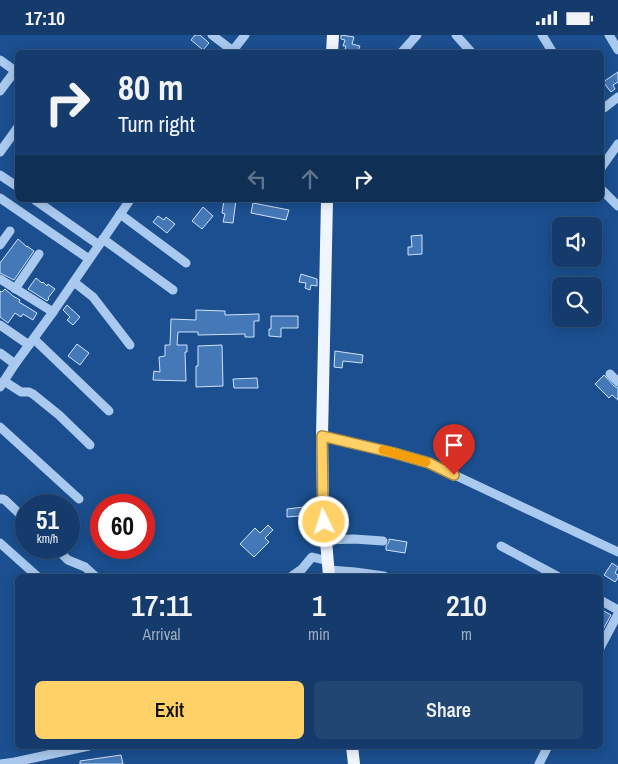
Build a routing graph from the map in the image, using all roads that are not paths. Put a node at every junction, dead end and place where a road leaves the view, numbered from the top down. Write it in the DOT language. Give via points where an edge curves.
graph roads {
  1 [pos="212,35"];
  2 [pos="245,35"];
  3 [pos="333,35"];
  4 [pos="417,35"];
  5 [pos="456,35"];
  6 [pos="542,35"];
  7 [pos="609,35"];
  8 [pos="230,50"];
  9 [pos="234,50"];
  10 [pos="332,50"];
  11 [pos="404,50"];
  12 [pos="469,50"];
  13 [pos="551,50"];
  14 [pos="618,50"];
  15 [pos="0,60"];
  16 [pos="15,71"];
  17 [pos="15,73"];
  18 [pos="0,91"];
  19 [pos="618,97"];
  20 [pos="604,108"];
  21 [pos="15,131"];
  22 [pos="618,144"];
  23 [pos="0,152"];
  24 [pos="604,164"];
  25 [pos="0,175"];
  26 [pos="15,185"];
  27 [pos="604,192"];
  28 [pos="0,198"];
  29 [pos="38,202"];
  30 [pos="129,202"];
  31 [pos="328,202"];
  32 [pos="618,206"];
  33 [pos="120,214"];
  34 [pos="10,231"];
  35 [pos="101,242"];
  36 [pos="0,245"];
  37 [pos="39,254"];
  38 [pos="89,259"];
  39 [pos="186,263"];
  40 [pos="0,279"];
  41 [pos="74,282"];
  42 [pos="15,289"];
  43 [pos="173,290"];
  44 [pos="53,311"];
  45 [pos="0,325"];
  46 [pos="31,342"];
  47 [pos="130,345"];
  48 [pos="0,353"];
  49 [pos="15,364"];
  50 [pos="610,374"];
  51 [pos="618,382"];
  52 [pos="2,384"];
  53 [pos="109,411"];
  54 [pos="0,427"];
  55 [pos="322,436"];
  56 [pos="90,445"];
  57 [pos="74,494"];
  58 [pos="0,499"];
  59 [pos="15,510"];
  60 [pos="326,540"];
  61 [pos="383,541"];
  62 [pos="0,543"];
  63 [pos="500,546"];
  64 [pos="618,552"];
  65 [pos="68,559"];
  66 [pos="329,569"];
  67 [pos="35,574"];
  68 [pos="93,574"];
  69 [pos="295,574"];
  70 [pos="370,574"];
  71 [pos="553,574"];
  72 [pos="603,602"];
  73 [pos="618,610"];
  74 [pos="618,614"];
  75 [pos="603,642"];
  76 [pos="75,749"];
  77 [pos="352,749"];
  78 [pos="546,749"];
  79 [pos="0,763"];
  80 [pos="354,764"];
  81 [pos="539,764"];
  1 -- 8 [label="street"];
  2 -- 9 [label="street"];
  3 -- 10 [label="main road"];
  4 -- 11 [label="street"];
  5 -- 12 [label="street"];
  6 -- 13 [label="street"];
  7 -- 14 [label="street"];
  15 -- 16 [label="street"];
  17 -- 18 [label="street"];
  19 -- 20 [label="street"];
  21 -- 23 [label="street"];
  22 -- 24 [label="street"];
  25 -- 26 [label="street"];
  27 -- 32 [label="street"];
  28 -- 38 [label="street"];
  29 -- 35 [label="street"];
  30 -- 33 [label="street"];
  31 -- 55 [label="main road"];
  33 -- 35 [label="street"];
  33 -- 39 [label="street"];
  34 -- 36 [label="street"];
  35 -- 38 [label="street"];
  35 -- 43 [label="street"];
  37 -- 42 [label="street"];
  38 -- 41 [label="street"];
  40 -- 42 [label="street"];
  41 -- 44 [label="street"];
  41 -- 47 [label="street" via="93,297"];
  42 -- 44 [label="street"];
  44 -- 46 [label="street"];
  45 -- 46 [label="street"];
  46 -- 49 [label="street"];
  46 -- 53 [label="street"];
  48 -- 49 [label="street"];
  49 -- 52 [label="street"];
  50 -- 51 [label="street"];
  52 -- 56 [label="street" via="33,394"];
  54 -- 57 [label="street"];
  55 -- 60 [label="main road"];
  55 -- 64 [label="street" via="429,463"];
  58 -- 59 [label="street"];
  60 -- 61 [label="street"];
  60 -- 66 [label="main road"];
  62 -- 67 [label="street"];
  63 -- 71 [label="street"];
  65 -- 68 [label="street"];
  66 -- 69 [label="street" via="312,557"];
  66 -- 70 [label="street"];
  72 -- 73 [label="street"];
  74 -- 75 [label="street"];
  76 -- 79 [label="street"];
  77 -- 80 [label="main road"];
  78 -- 81 [label="street"];
}
